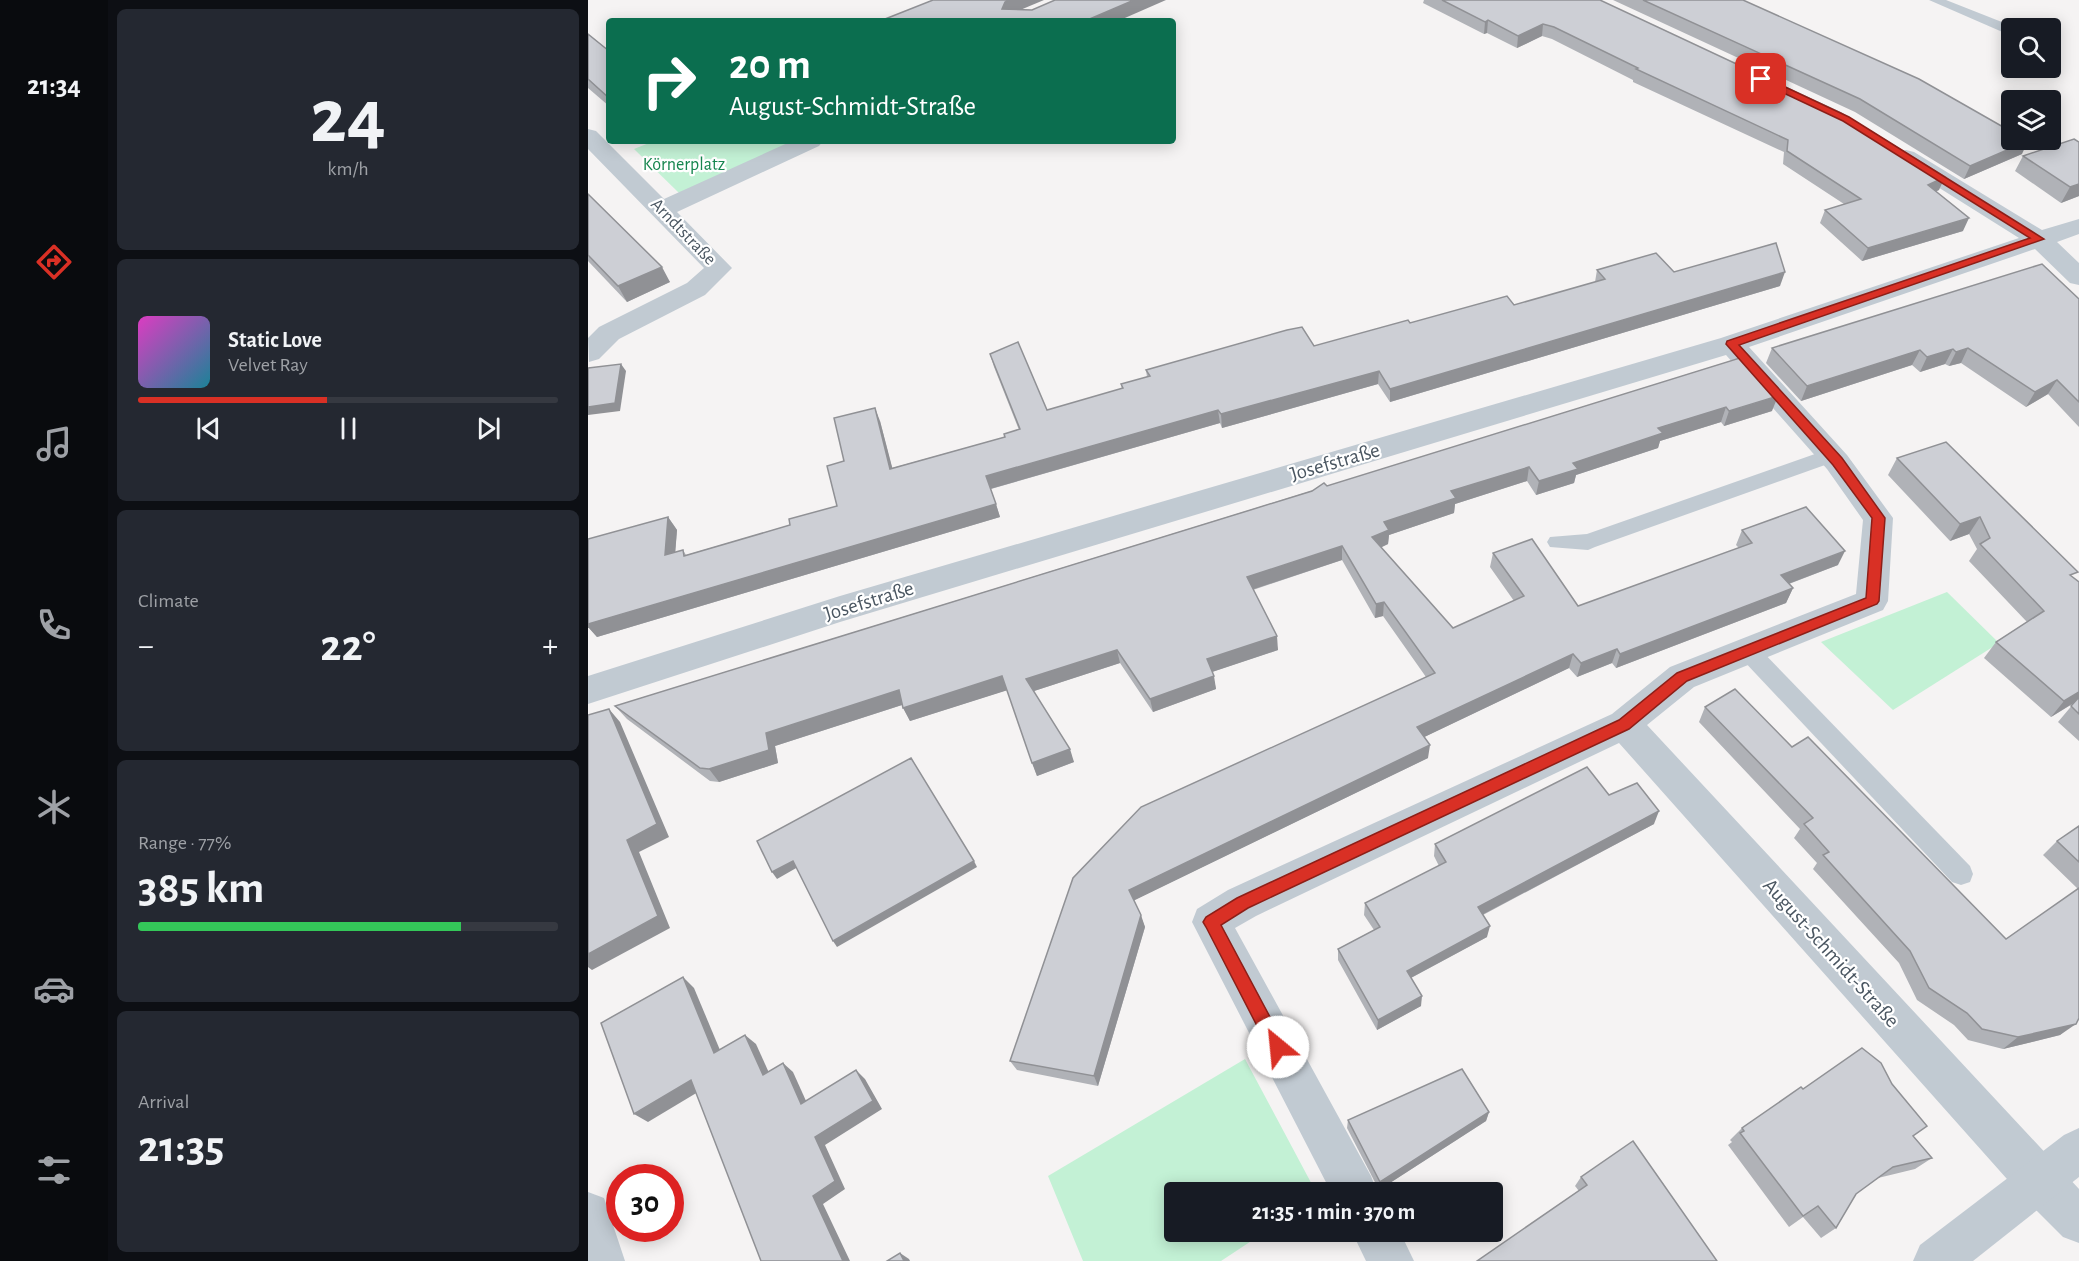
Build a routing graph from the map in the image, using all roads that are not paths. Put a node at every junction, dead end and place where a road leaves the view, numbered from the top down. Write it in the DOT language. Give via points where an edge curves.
graph roads {
  1 [pos="1935,0"];
  2 [pos="2001,27"];
  3 [pos="607,144"];
  4 [pos="804,144"];
  5 [pos="1887,144"];
  6 [pos="662,210"];
  7 [pos="2079,226"];
  8 [pos="2039,239"];
  9 [pos="2079,276"];
  10 [pos="1731,344"];
  11 [pos="589,353"];
  12 [pos="1832,456"];
  13 [pos="1557,542"];
  14 [pos="1748,651"];
  15 [pos="588,690"];
  16 [pos="1624,724"];
  17 [pos="1961,874"];
  18 [pos="2079,1150"];
  19 [pos="2039,1181"];
  20 [pos="1350,1182"];
  21 [pos="588,1214"];
  22 [pos="2079,1221"];
  23 [pos="1381,1242"];
  24 [pos="602,1261"];
  25 [pos="1391,1261"];
  26 [pos="1936,1261"];
  1 -- 2 [label="lane"];
  3 -- 6 [label="street, Arndtstraße"];
  4 -- 6 [label="street"];
  5 -- 8 [label="street"];
  6 -- 11 [label="street, Arndtstraße" via="719,268 696,289 609,333"];
  7 -- 8 [label="street, Josefstraße"];
  8 -- 9 [label="street"];
  8 -- 10 [label="street, Josefstraße"];
  10 -- 12 [label="street"];
  10 -- 15 [label="street, Josefstraße" via="851,606"];
  12 -- 13 [label="lane" via="1588,542"];
  12 -- 14 [label="street" via="1878,518 1872,601"];
  14 -- 16 [label="street" via="1682,677"];
  14 -- 17 [label="lane"];
  16 -- 19 [label="street, August-Schmidt-Straße"];
  16 -- 20 [label="street" via="1242,903 1211,922"];
  18 -- 19 [label="street"];
  19 -- 22 [label="street, August-Schmidt-Straße"];
  19 -- 26 [label="street"];
  21 -- 24 [label="street"];
  23 -- 25 [label="street"];
}
